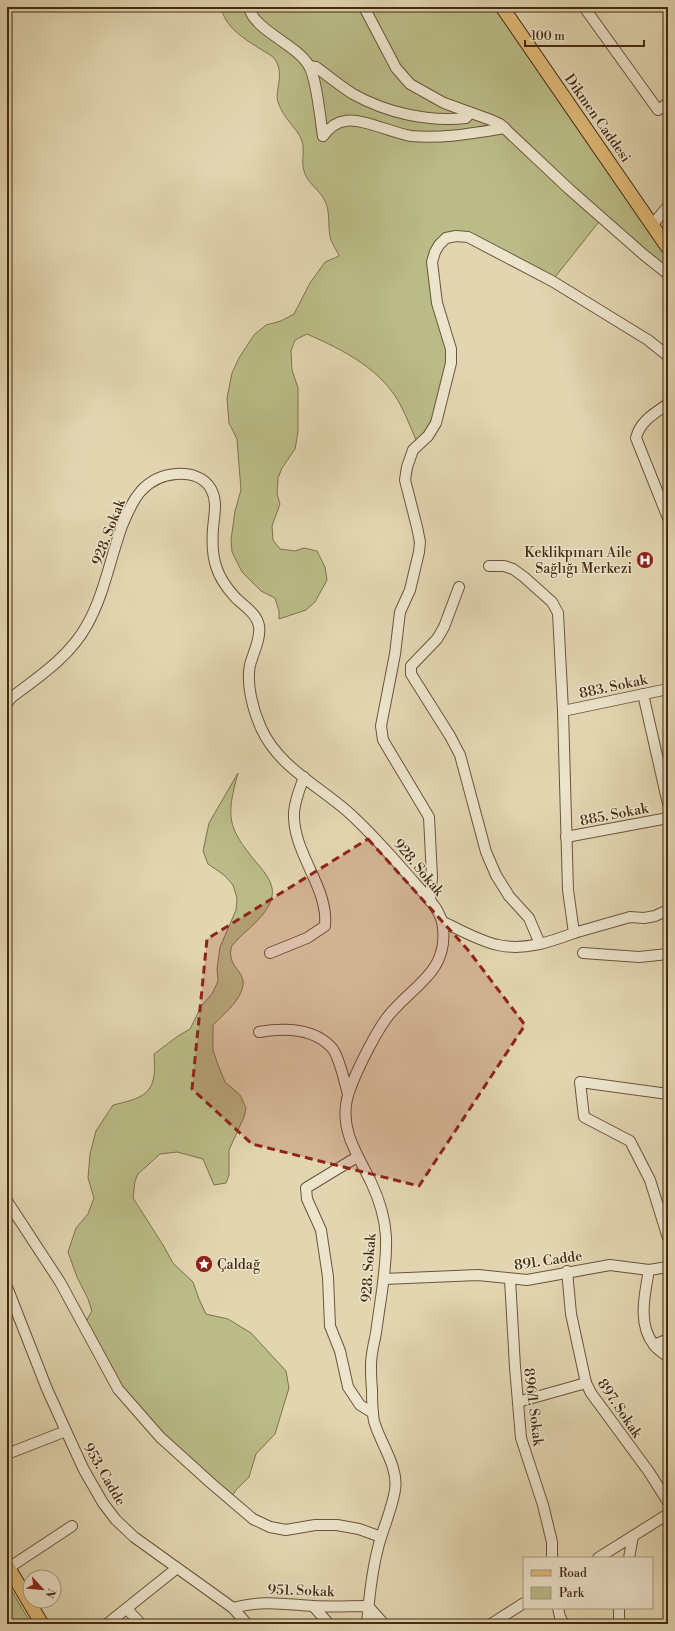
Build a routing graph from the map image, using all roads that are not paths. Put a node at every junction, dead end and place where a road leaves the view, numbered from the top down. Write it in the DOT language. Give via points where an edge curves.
graph roads {
  1 [pos="249,7"];
  2 [pos="364,7"];
  3 [pos="502,7"];
  4 [pos="584,7"];
  5 [pos="309,66"];
  6 [pos="668,103"];
  7 [pos="470,113"];
  8 [pos="505,128"];
  9 [pos="668,206"];
  10 [pos="653,224"];
  11 [pos="668,248"];
  12 [pos="668,274"];
  13 [pos="668,356"];
  14 [pos="668,404"];
  15 [pos="668,518"];
  16 [pos="489,566"];
  17 [pos="459,587"];
  18 [pos="393,663"];
  19 [pos="410,666"];
  20 [pos="668,688"];
  21 [pos="643,694"];
  22 [pos="7,703"];
  23 [pos="563,711"];
  24 [pos="304,777"];
  25 [pos="668,804"];
  26 [pos="668,818"];
  27 [pos="566,838"];
  28 [pos="430,901"];
  29 [pos="668,910"];
  30 [pos="443,922"];
  31 [pos="574,933"];
  32 [pos="540,944"];
  33 [pos="270,953"];
  34 [pos="583,953"];
  35 [pos="668,954"];
  36 [pos="259,1032"];
  37 [pos="348,1094"];
  38 [pos="668,1094"];
  39 [pos="357,1157"];
  40 [pos="7,1201"];
  41 [pos="668,1238"];
  42 [pos="668,1267"];
  43 [pos="649,1270"];
  44 [pos="567,1271"];
  45 [pos="384,1279"];
  46 [pos="510,1279"];
  47 [pos="7,1287"];
  48 [pos="668,1339"];
  49 [pos="654,1345"];
  50 [pos="668,1357"];
  51 [pos="586,1383"];
  52 [pos="518,1402"];
  53 [pos="373,1413"];
  54 [pos="66,1431"];
  55 [pos="7,1454"];
  56 [pos="668,1502"];
  57 [pos="668,1514"];
  58 [pos="72,1526"];
  59 [pos="633,1536"];
  60 [pos="381,1537"];
  61 [pos="552,1557"];
  62 [pos="600,1557"];
  63 [pos="629,1557"];
  64 [pos="7,1568"];
  65 [pos="177,1568"];
  66 [pos="523,1604"];
  67 [pos="313,1606"];
  68 [pos="368,1606"];
  69 [pos="232,1608"];
  70 [pos="127,1609"];
  71 [pos="558,1609"];
  72 [pos="619,1609"];
  73 [pos="42,1624"];
  74 [pos="107,1624"];
  75 [pos="141,1624"];
  76 [pos="247,1624"];
  77 [pos="329,1624"];
  78 [pos="367,1624"];
  79 [pos="384,1624"];
  80 [pos="491,1624"];
  81 [pos="564,1624"];
  82 [pos="619,1624"];
  1 -- 5 [label="street" via="255,20 294,50"];
  2 -- 7 [label="street" via="384,48 410,84 430,96"];
  3 -- 10 [label="main road, Dikmen Caddesi"];
  4 -- 6 [label="street" via="658,110"];
  5 -- 7 [label="street" via="316,67 354,94 393,110 440,119 466,118"];
  5 -- 8 [label="street" via="314,78 323,136 337,124 350,121 396,133 424,137"];
  7 -- 8 [label="street"];
  8 -- 12 [label="street" via="569,189"];
  9 -- 10 [label="street"];
  10 -- 11 [label="main road, Dikmen Caddesi"];
  13 -- 18 [label="street" via="648,340 552,281 468,237 446,238 439,244 432,268 438,303 451,349 451,364 436,423 428,436 413,450 407,467 405,480 417,527 419,547 410,590 400,612"];
  14 -- 15 [label="street" via="640,426 636,438"];
  16 -- 23 [label="street" via="513,569 539,589 552,602 558,613"];
  17 -- 19 [label="street" via="437,639"];
  18 -- 19 [label="street"];
  18 -- 28 [label="street" via="381,726 384,740 429,817 432,877"];
  19 -- 32 [label="street" via="416,683 460,755 486,852 496,875 528,918"];
  20 -- 21 [label="street, 883. Sokak"];
  21 -- 23 [label="street, 883. Sokak"];
  21 -- 25 [label="street"];
  22 -- 24 [label="street, 928. Sokak" via="56,663 74,645 87,626 98,602 113,551 131,505 140,492 164,476 186,474 206,482 214,494 216,509 213,557 218,572 235,598 256,618 260,628 249,672 249,686 261,728 287,764"];
  23 -- 27 [label="street"];
  24 -- 28 [label="street, 928. Sokak" via="376,838"];
  24 -- 33 [label="street" via="295,807 296,832 323,905 325,926 307,938"];
  26 -- 27 [label="street, 885. Sokak"];
  27 -- 31 [label="street"];
  28 -- 30 [label="street, 928. Sokak"];
  29 -- 31 [label="street" via="655,916 630,917"];
  30 -- 32 [label="street" via="500,946"];
  30 -- 37 [label="street, 928. Sokak" via="443,950 436,966 427,979 386,1018"];
  31 -- 32 [label="street"];
  34 -- 35 [label="street" via="639,957"];
  36 -- 37 [label="street" via="287,1030 311,1034 321,1040 332,1048"];
  37 -- 39 [label="street, 928. Sokak" via="347,1132"];
  38 -- 41 [label="street" via="580,1082 584,1117 630,1141 650,1180"];
  39 -- 45 [label="street, 928. Sokak" via="372,1183 385,1225"];
  39 -- 53 [label="street" via="306,1188 307,1199 321,1230 328,1277 330,1326 340,1352 348,1387 360,1405"];
  40 -- 60 [label="street" via="60,1282 118,1390 160,1437 212,1484 253,1519 270,1527 286,1530 337,1524 359,1528"];
  42 -- 43 [label="street, 891. Cadde"];
  43 -- 44 [label="street, 891. Cadde" via="610,1265"];
  43 -- 49 [label="street" via="644,1298 644,1321"];
  44 -- 46 [label="street, 891. Cadde" via="527,1280"];
  44 -- 51 [label="street, 897. Sokak" via="571,1314"];
  45 -- 46 [label="street, 891. Cadde" via="478,1275"];
  45 -- 53 [label="street, 928. Sokak" via="371,1362"];
  46 -- 52 [label="street, 896/1. Sokak"];
  47 -- 54 [label="street, 953. Cadde"];
  48 -- 49 [label="street"];
  49 -- 50 [label="street"];
  51 -- 52 [label="street"];
  51 -- 56 [label="street, 897. Sokak"];
  52 -- 61 [label="street, 896/1. Sokak" via="521,1438 543,1505 552,1542"];
  53 -- 60 [label="street, 928. Sokak" via="396,1486"];
  54 -- 55 [label="street"];
  54 -- 65 [label="street, 953. Cadde" via="84,1470 116,1520 134,1537"];
  57 -- 59 [label="street"];
  58 -- 64 [label="street"];
  59 -- 62 [label="street"];
  59 -- 63 [label="street"];
  60 -- 68 [label="street, 928. Sokak" via="375,1558"];
  64 -- 73 [label="main road"];
  65 -- 69 [label="street, 953. Cadde"];
  65 -- 70 [label="street"];
  66 -- 80 [label="street"];
  67 -- 68 [label="street, 951. Sokak"];
  67 -- 69 [label="street, 951. Sokak" via="271,1602"];
  67 -- 77 [label="street"];
  68 -- 78 [label="street, 928. Sokak"];
  68 -- 79 [label="street"];
  69 -- 76 [label="street, 953. Cadde"];
  70 -- 74 [label="street"];
  70 -- 75 [label="street"];
  71 -- 81 [label="street"];
  72 -- 82 [label="street"];
}
